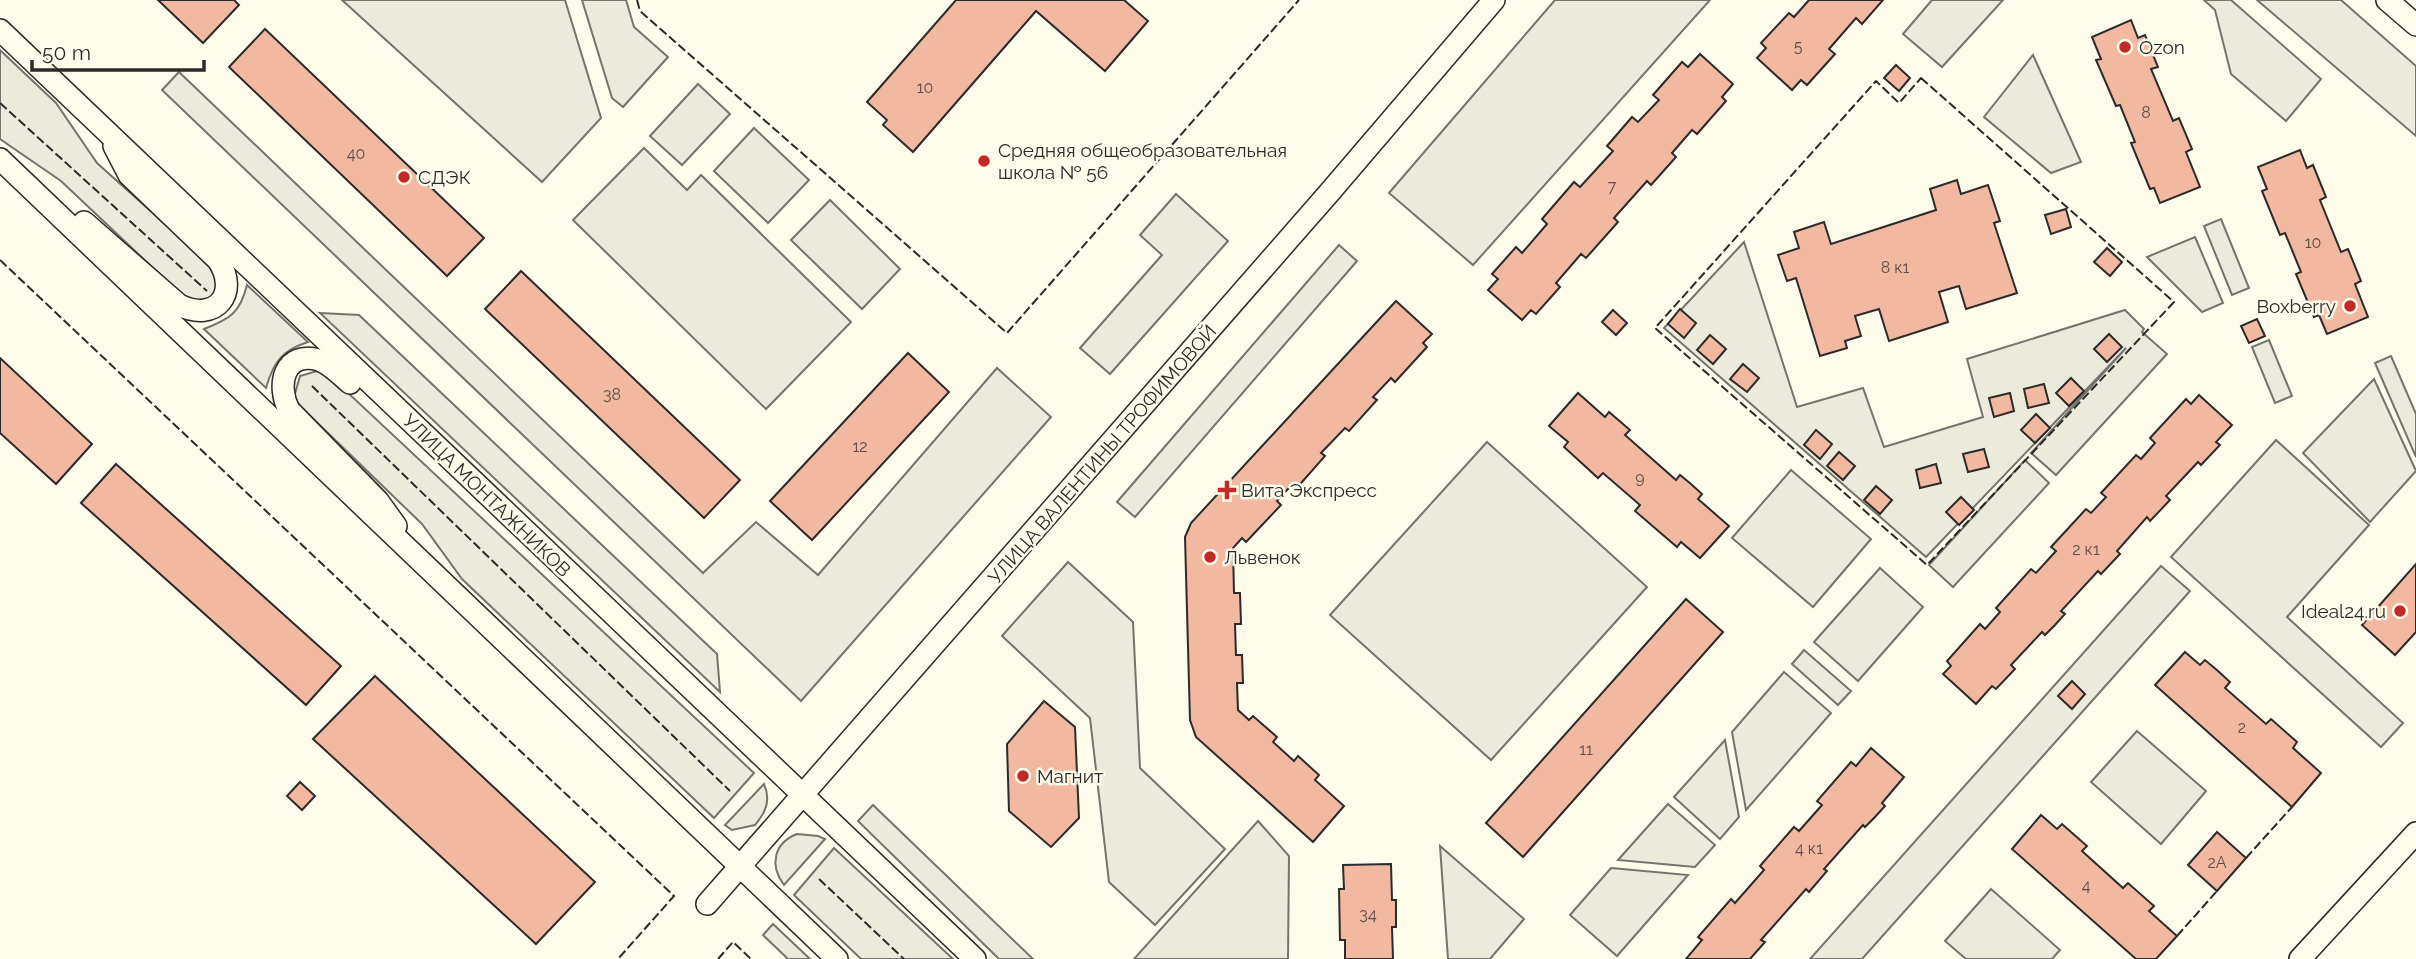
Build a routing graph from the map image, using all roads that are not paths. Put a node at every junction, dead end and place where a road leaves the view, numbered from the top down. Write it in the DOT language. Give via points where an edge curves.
graph roads {
  1 [pos="1494,0"];
  2 [pos="2387,0"];
  3 [pos="2416,25"];
  4 [pos="0,30"];
  5 [pos="105,130"];
  6 [pos="0,159"];
  7 [pos="40,197"];
  8 [pos="448,459"];
  9 [pos="422,563"];
  10 [pos="803,795"];
  11 [pos="2416,833"];
  12 [pos="739,867"];
  13 [pos="707,904"];
  14 [pos="836,959"];
  15 [pos="975,959"];
  16 [pos="2300,959"];
  1 -- 10 [label="street, УЛИЦА ВАЛЕНТИНЫ ТРОФИМОВОЙ"];
  2 -- 3 [label="street"];
  4 -- 5 [label="street, УЛИЦА МОНТАЖНИКОВ"];
  5 -- 7 [label="street" via="129,175 226,272 228,285 216,307 192,311 179,305 91,226"];
  5 -- 8 [label="street, УЛИЦА МОНТАЖНИКОВ"];
  6 -- 7 [label="street"];
  7 -- 9 [label="street"];
  8 -- 9 [label="street" via="400,429 330,366 306,359 286,371 281,383 289,410 378,500"];
  8 -- 10 [label="street, УЛИЦА МОНТАЖНИКОВ"];
  9 -- 12 [label="street"];
  10 -- 12 [label="street, УЛИЦА ВАЛЕНТИНЫ ТРОФИМОВОЙ"];
  10 -- 15 [label="street, УЛИЦА МОНТАЖНИКОВ"];
  11 -- 16 [label="street"];
  12 -- 13 [label="street, УЛИЦА ВАЛЕНТИНЫ ТРОФИМОВОЙ"];
  12 -- 14 [label="street"];
}
